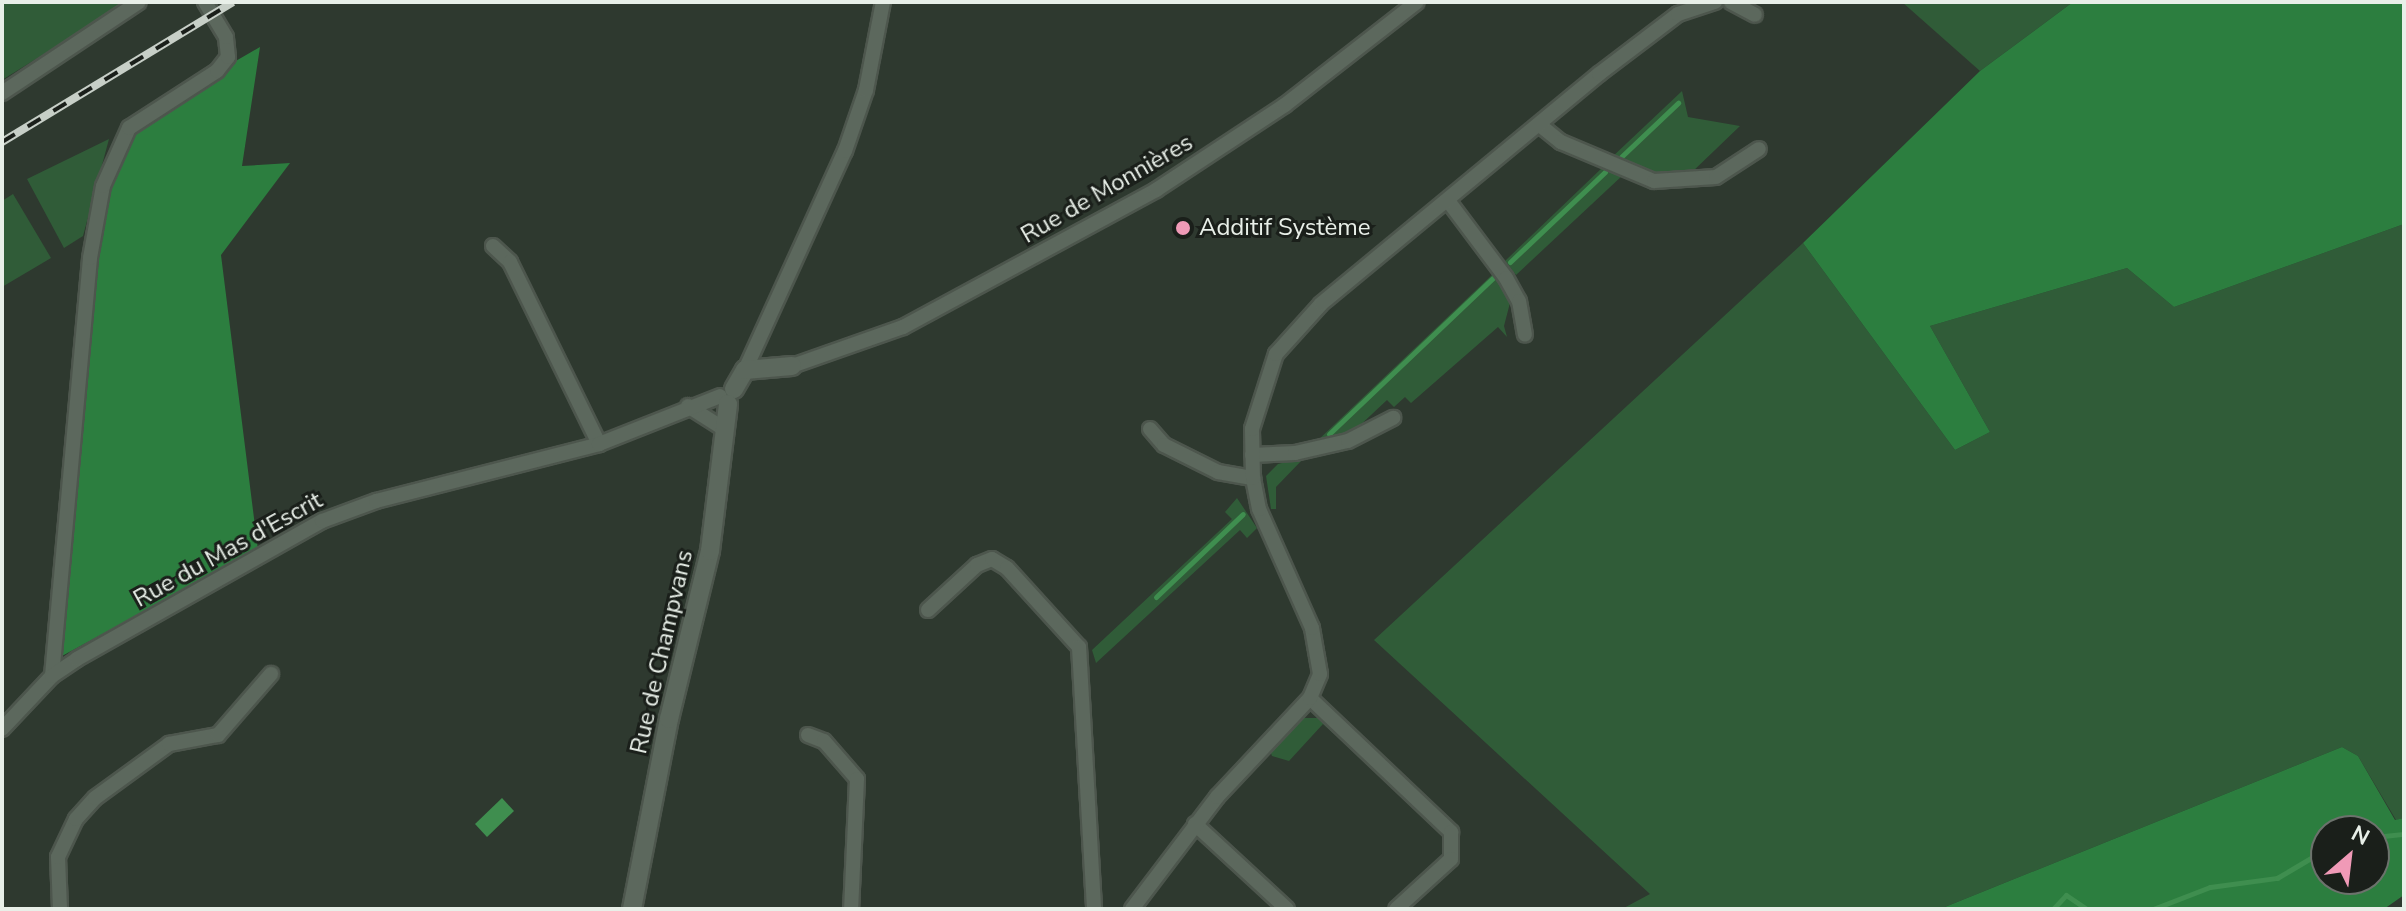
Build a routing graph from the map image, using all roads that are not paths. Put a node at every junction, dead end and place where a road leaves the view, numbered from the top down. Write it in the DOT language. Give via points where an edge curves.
graph roads {
  1 [pos="139,2"];
  2 [pos="205,2"];
  3 [pos="883,2"];
  4 [pos="1417,2"];
  5 [pos="1715,2"];
  6 [pos="1731,2"];
  7 [pos="1755,15"];
  8 [pos="2,93"];
  9 [pos="1541,126"];
  10 [pos="1759,149"];
  11 [pos="1449,202"];
  12 [pos="493,246"];
  13 [pos="1525,334"];
  14 [pos="759,340"];
  15 [pos="787,365"];
  16 [pos="745,370"];
  17 [pos="730,396"];
  18 [pos="688,406"];
  19 [pos="1393,418"];
  20 [pos="724,429"];
  21 [pos="1150,429"];
  22 [pos="599,444"];
  23 [pos="1252,455"];
  24 [pos="1253,478"];
  25 [pos="928,610"];
  26 [pos="271,674"];
  27 [pos="52,676"];
  28 [pos="1310,698"];
  29 [pos="2,729"];
  30 [pos="808,735"];
  31 [pos="1195,824"];
  32 [pos="60,909"];
  33 [pos="632,909"];
  34 [pos="851,909"];
  35 [pos="1094,909"];
  36 [pos="1132,909"];
  37 [pos="1287,909"];
  38 [pos="1396,909"];
  1 -- 8 [label="street"];
  2 -- 27 [label="street" via="226,37 228,57 217,71 129,128 103,186 90,258"];
  3 -- 14 [label="street, Rue de Champvans" via="866,90 845,151"];
  4 -- 15 [label="street, Rue de Monnières" via="1285,105 1156,190 916,321"];
  5 -- 9 [label="street" via="1678,14"];
  6 -- 7 [label="street"];
  9 -- 10 [label="street" via="1561,142 1654,181 1716,177"];
  9 -- 11 [label="street"];
  11 -- 13 [label="street" via="1506,278 1519,301"];
  11 -- 23 [label="street" via="1288,337 1256,404"];
  12 -- 22 [label="street" via="510,262"];
  14 -- 15 [label="street" via="768,358"];
  14 -- 16 [label="street, Rue de Champvans"];
  15 -- 16 [label="street, Rue de Monnières"];
  15 -- 17 [label="street, Rue de Monnières"];
  16 -- 17 [label="street, Rue de Champvans"];
  17 -- 18 [label="street, Rue du Mas d'Escrit"];
  17 -- 20 [label="street, Rue de Champvans"];
  18 -- 20 [label="street"];
  18 -- 22 [label="street, Rue du Mas d'Escrit"];
  19 -- 23 [label="street" via="1337,444"];
  20 -- 33 [label="street, Rue de Champvans" via="710,551 669,719"];
  21 -- 24 [label="street" via="1164,445 1218,472"];
  22 -- 27 [label="street, Rue du Mas d'Escrit" via="376,501 322,521"];
  23 -- 24 [label="street"];
  24 -- 28 [label="street" via="1259,509 1312,628 1320,674"];
  25 -- 35 [label="street" via="977,565 992,559 1007,568 1079,647"];
  26 -- 32 [label="street" via="218,735 169,744 95,798 76,819 58,857"];
  27 -- 29 [label="street, Rue du Mas d'Escrit"];
  28 -- 31 [label="street"];
  28 -- 38 [label="street" via="1451,832 1451,859"];
  30 -- 34 [label="street" via="824,741 857,779"];
  31 -- 36 [label="street"];
  31 -- 37 [label="street"];
}
